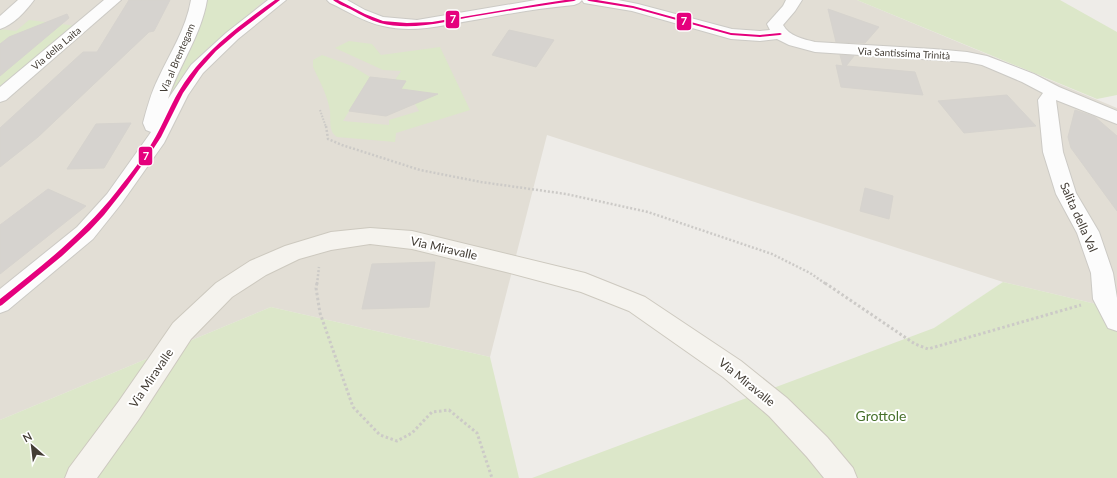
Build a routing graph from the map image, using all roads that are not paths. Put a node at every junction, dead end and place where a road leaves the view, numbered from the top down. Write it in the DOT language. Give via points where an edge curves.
graph roads {
  1 [pos="26,0"];
  2 [pos="113,0"];
  3 [pos="199,0"];
  4 [pos="278,0"];
  5 [pos="335,0"];
  6 [pos="574,0"];
  7 [pos="588,0"];
  8 [pos="794,0"];
  9 [pos="0,24"];
  10 [pos="780,34"];
  11 [pos="1059,93"];
  12 [pos="0,96"];
  13 [pos="1117,118"];
  14 [pos="157,138"];
  15 [pos="0,303"];
  16 [pos="1117,321"];
  17 [pos="79,478"];
  18 [pos="843,478"];
  1 -- 9 [label="street"];
  2 -- 12 [label="street, Via della Laita"];
  3 -- 14 [label="street, Via al Brentegam" via="191,28 168,75 152,123"];
  4 -- 14 [label="street, Via al Brentegam" via="232,36 197,69 179,95"];
  5 -- 6 [label="street" via="363,16 382,22 417,25"];
  7 -- 10 [label="street" via="633,7 731,34"];
  8 -- 10 [label="street" via="775,24"];
  10 -- 11 [label="street, Via Santissima Trinità" via="795,42 815,47 966,57 987,61"];
  11 -- 13 [label="street, Via Santissima Trinità"];
  11 -- 16 [label="street, Salita della Val" via="1047,100 1053,152 1066,194 1090,239 1102,273 1106,299"];
  14 -- 15 [label="street, Via al Brentegam" via="114,199 85,234"];
  17 -- 18 [label="street, Via Miravalle" via="182,331 224,290 258,268 293,252 331,241 370,236 412,240 584,283 637,304 732,369 778,407"];
}
